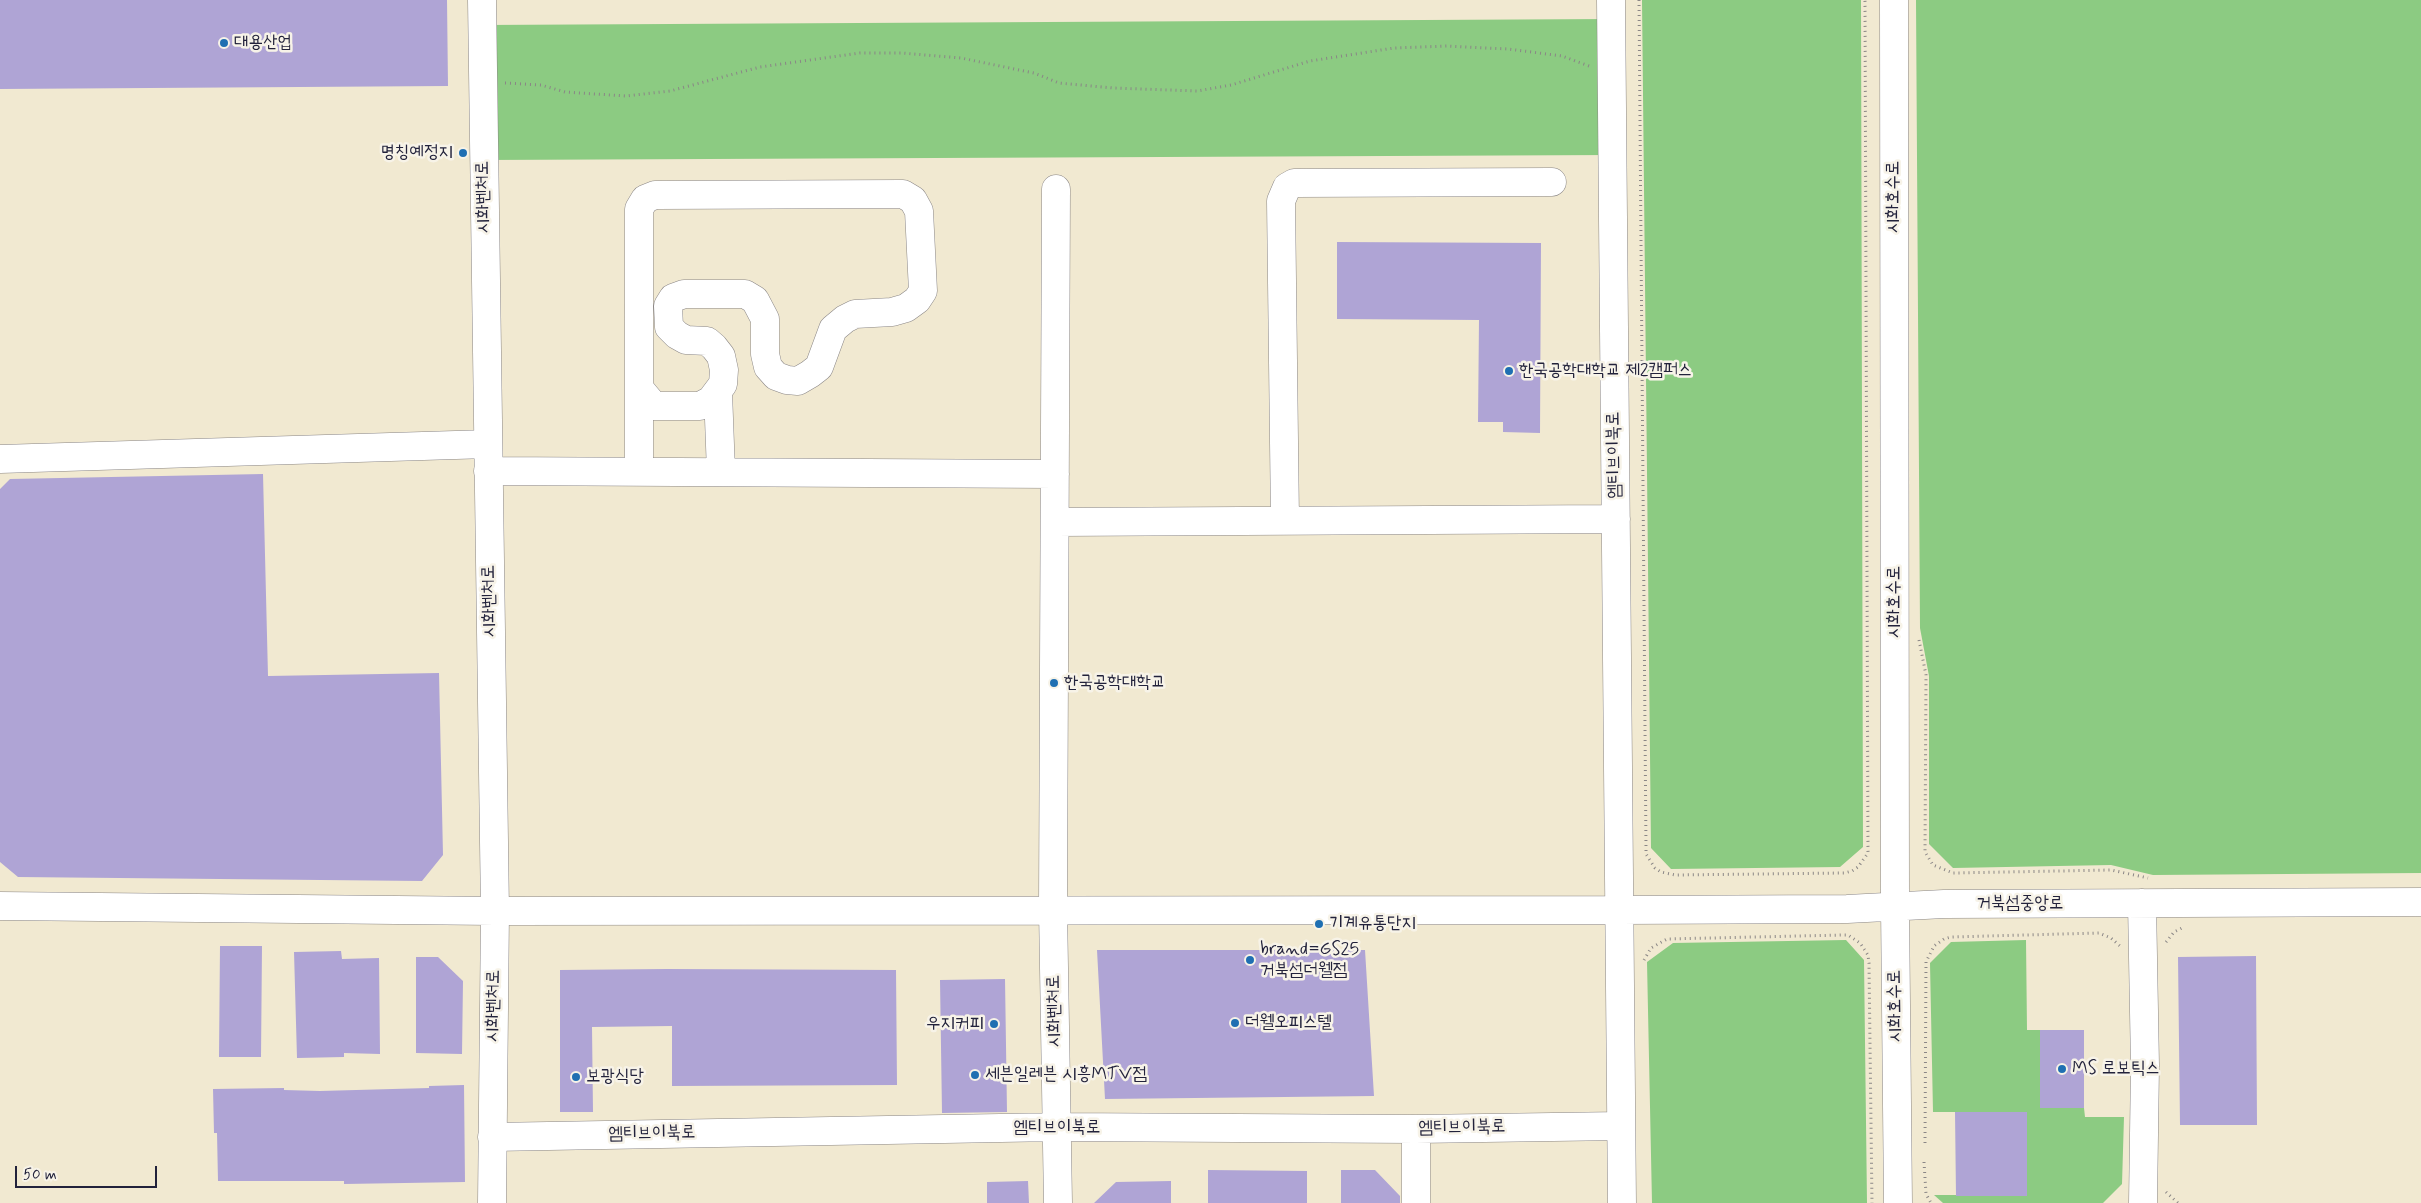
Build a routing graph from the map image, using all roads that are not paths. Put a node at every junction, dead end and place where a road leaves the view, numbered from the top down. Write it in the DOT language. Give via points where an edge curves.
graph roads {
  1 [pos="482,0"];
  2 [pos="1611,0"];
  3 [pos="1894,0"];
  4 [pos="1552,182"];
  5 [pos="1056,189"];
  6 [pos="640,388"];
  7 [pos="718,392"];
  8 [pos="488,444"];
  9 [pos="0,459"];
  10 [pos="488,471"];
  11 [pos="640,472"];
  12 [pos="721,472"];
  13 [pos="1055,474"];
  14 [pos="1616,519"];
  15 [pos="1285,521"];
  16 [pos="1055,522"];
  17 [pos="2148,891"];
  18 [pos="2421,902"];
  19 [pos="0,906"];
  20 [pos="1894,906"];
  21 [pos="1053,909"];
  22 [pos="1619,910"];
  23 [pos="495,911"];
  24 [pos="1621,1126"];
  25 [pos="1057,1128"];
  26 [pos="1416,1129"];
  27 [pos="492,1137"];
  28 [pos="492,1203"];
  29 [pos="1058,1203"];
  30 [pos="1416,1203"];
  31 [pos="1622,1203"];
  32 [pos="1898,1203"];
  33 [pos="2143,1203"];
  1 -- 8 [label="street, 시화벤처로"];
  2 -- 14 [label="street, 엠티브이북로"];
  3 -- 20 [label="street, 시화호수로"];
  4 -- 15 [label="street" via="1294,183 1287,187 1281,201"];
  5 -- 13 [label="street, 시화벤처로"];
  6 -- 7 [label="street" via="654,406 700,406"];
  6 -- 7 [label="street" via="639,209 645,199 654,195 903,194 913,200 919,211 922,271 922,291 917,300 892,312 844,318 833,329 819,367 798,381 776,376 768,367 765,320 755,300 745,294 733,293 684,294 674,298 668,306 669,327 686,340 707,341 721,356 723,384"];
  6 -- 11 [label="street"];
  7 -- 12 [label="street"];
  8 -- 9 [label="street"];
  8 -- 10 [label="street, 시화벤처로"];
  10 -- 11 [label="street"];
  10 -- 23 [label="street, 시화벤처로"];
  11 -- 12 [label="street"];
  12 -- 13 [label="street"];
  13 -- 16 [label="street, 시화벤처로"];
  14 -- 15 [label="street"];
  14 -- 22 [label="street, 엠티브이북로"];
  15 -- 16 [label="street"];
  16 -- 21 [label="street, 시화벤처로"];
  17 -- 18 [label="street, 거북섬중앙로"];
  17 -- 20 [label="street, 거북섬중앙로"];
  17 -- 33 [label="street"];
  19 -- 23 [label="street"];
  20 -- 22 [label="street, 거북섬중앙로"];
  20 -- 32 [label="street, 시화호수로"];
  21 -- 22 [label="street"];
  21 -- 23 [label="street"];
  21 -- 25 [label="street, 시화벤처로"];
  22 -- 24 [label="street, 엠티브이북로"];
  23 -- 27 [label="street, 시화벤처로"];
  24 -- 26 [label="street, 엠티브이북로"];
  24 -- 31 [label="street, 엠티브이북로"];
  25 -- 26 [label="street, 엠티브이북로"];
  25 -- 27 [label="street, 엠티브이북로"];
  25 -- 29 [label="street, 시화벤처로"];
  26 -- 30 [label="street"];
  27 -- 28 [label="street, 시화벤처로"];
}
